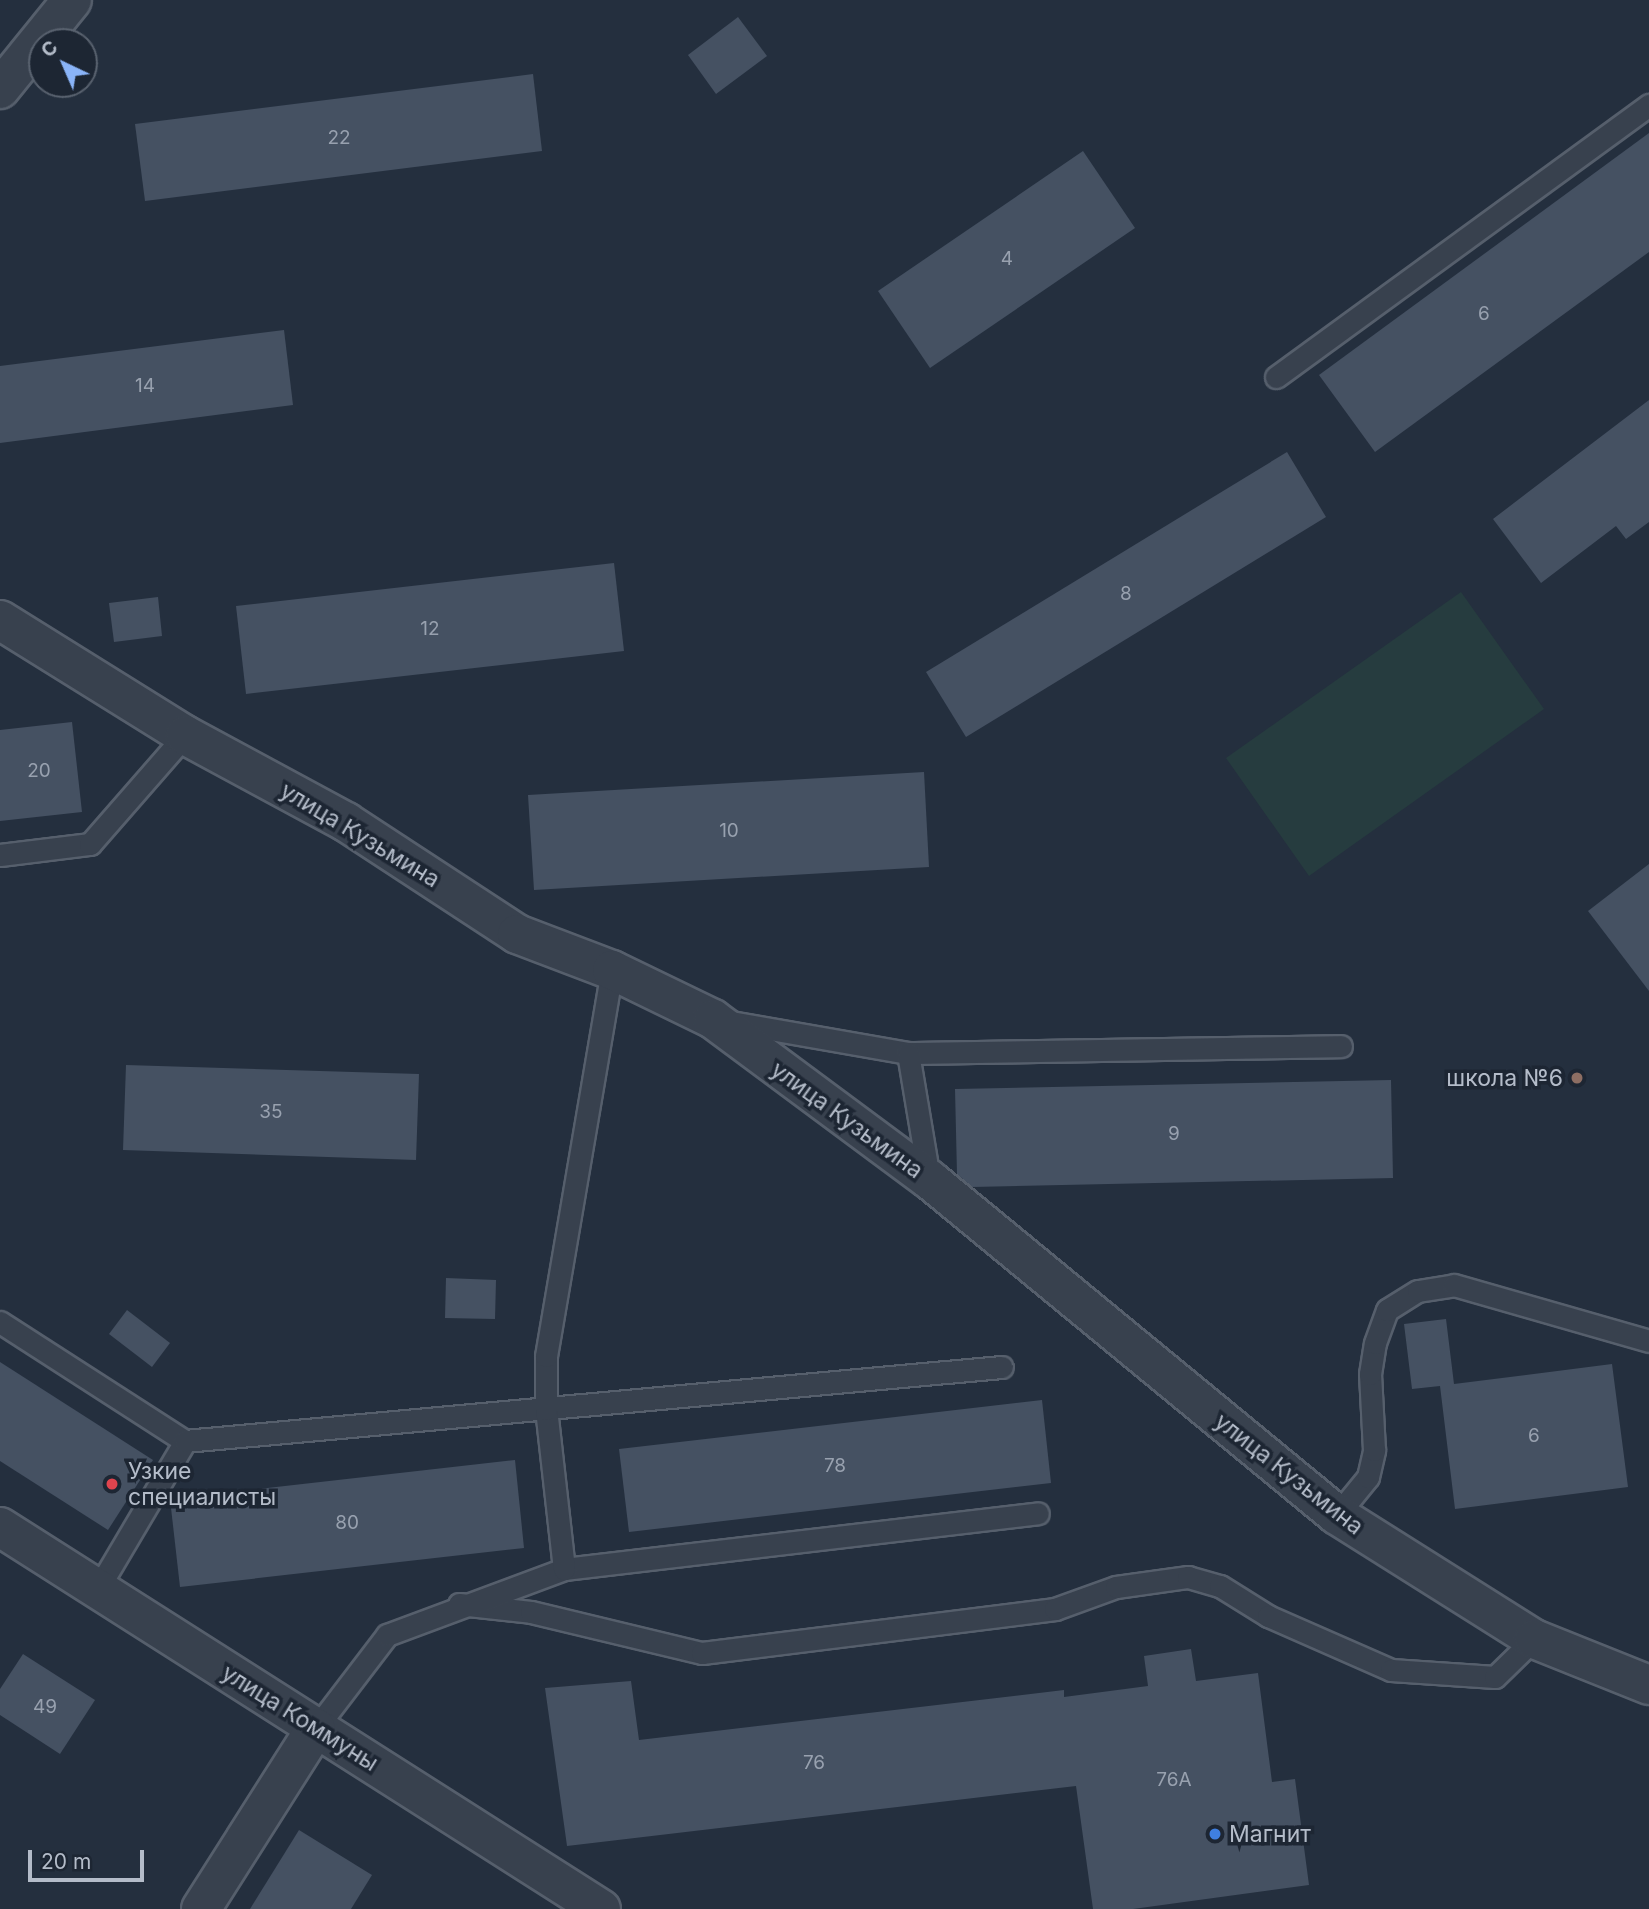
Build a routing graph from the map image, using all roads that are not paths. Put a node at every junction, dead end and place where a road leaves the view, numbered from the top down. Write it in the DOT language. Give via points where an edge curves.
graph roads {
  1 [pos="72,0"];
  2 [pos="0,89"];
  3 [pos="1649,105"];
  4 [pos="1276,377"];
  5 [pos="0,620"];
  6 [pos="185,735"];
  7 [pos="0,855"];
  8 [pos="612,970"];
  9 [pos="712,1019"];
  10 [pos="1341,1046"];
  11 [pos="908,1053"];
  12 [pos="930,1180"];
  13 [pos="0,1321"];
  14 [pos="1649,1341"];
  15 [pos="1002,1367"];
  16 [pos="546,1409"];
  17 [pos="186,1441"];
  18 [pos="1038,1513"];
  19 [pos="1337,1515"];
  20 [pos="0,1527"];
  21 [pos="564,1569"];
  22 [pos="97,1590"];
  23 [pos="459,1604"];
  24 [pos="1534,1639"];
  25 [pos="1649,1685"];
  26 [pos="316,1728"];
  27 [pos="201,1909"];
  28 [pos="601,1909"];
  1 -- 2 [label="street"];
  3 -- 4 [label="lane"];
  5 -- 6 [label="street, улица Кузьмина"];
  6 -- 7 [label="lane" via="90,844"];
  6 -- 8 [label="street, улица Кузьмина" via="346,822 517,934"];
  8 -- 9 [label="street, улица Кузьмина"];
  8 -- 16 [label="lane" via="552,1314"];
  9 -- 11 [label="lane"];
  9 -- 12 [label="street, улица Кузьмина"];
  10 -- 11 [label="lane"];
  11 -- 12 [label="lane"];
  12 -- 19 [label="street, улица Кузьмина"];
  13 -- 17 [label="lane"];
  14 -- 19 [label="lane" via="1454,1285 1418,1291 1388,1310 1375,1343 1370,1374 1374,1450 1368,1476"];
  15 -- 16 [label="lane"];
  16 -- 17 [label="lane"];
  16 -- 21 [label="lane"];
  17 -- 22 [label="lane"];
  18 -- 21 [label="lane"];
  19 -- 24 [label="street, улица Кузьмина"];
  20 -- 22 [label="street, улица Коммуны"];
  21 -- 23 [label="lane"];
  22 -- 26 [label="street, улица Коммуны"];
  23 -- 24 [label="lane" via="531,1612 702,1653 1055,1609 1116,1587 1188,1577 1220,1586 1268,1616 1391,1670 1495,1677"];
  23 -- 26 [label="lane" via="387,1635"];
  24 -- 25 [label="street, улица Кузьмина"];
  26 -- 27 [label="street"];
  26 -- 28 [label="street, улица Коммуны"];
}
